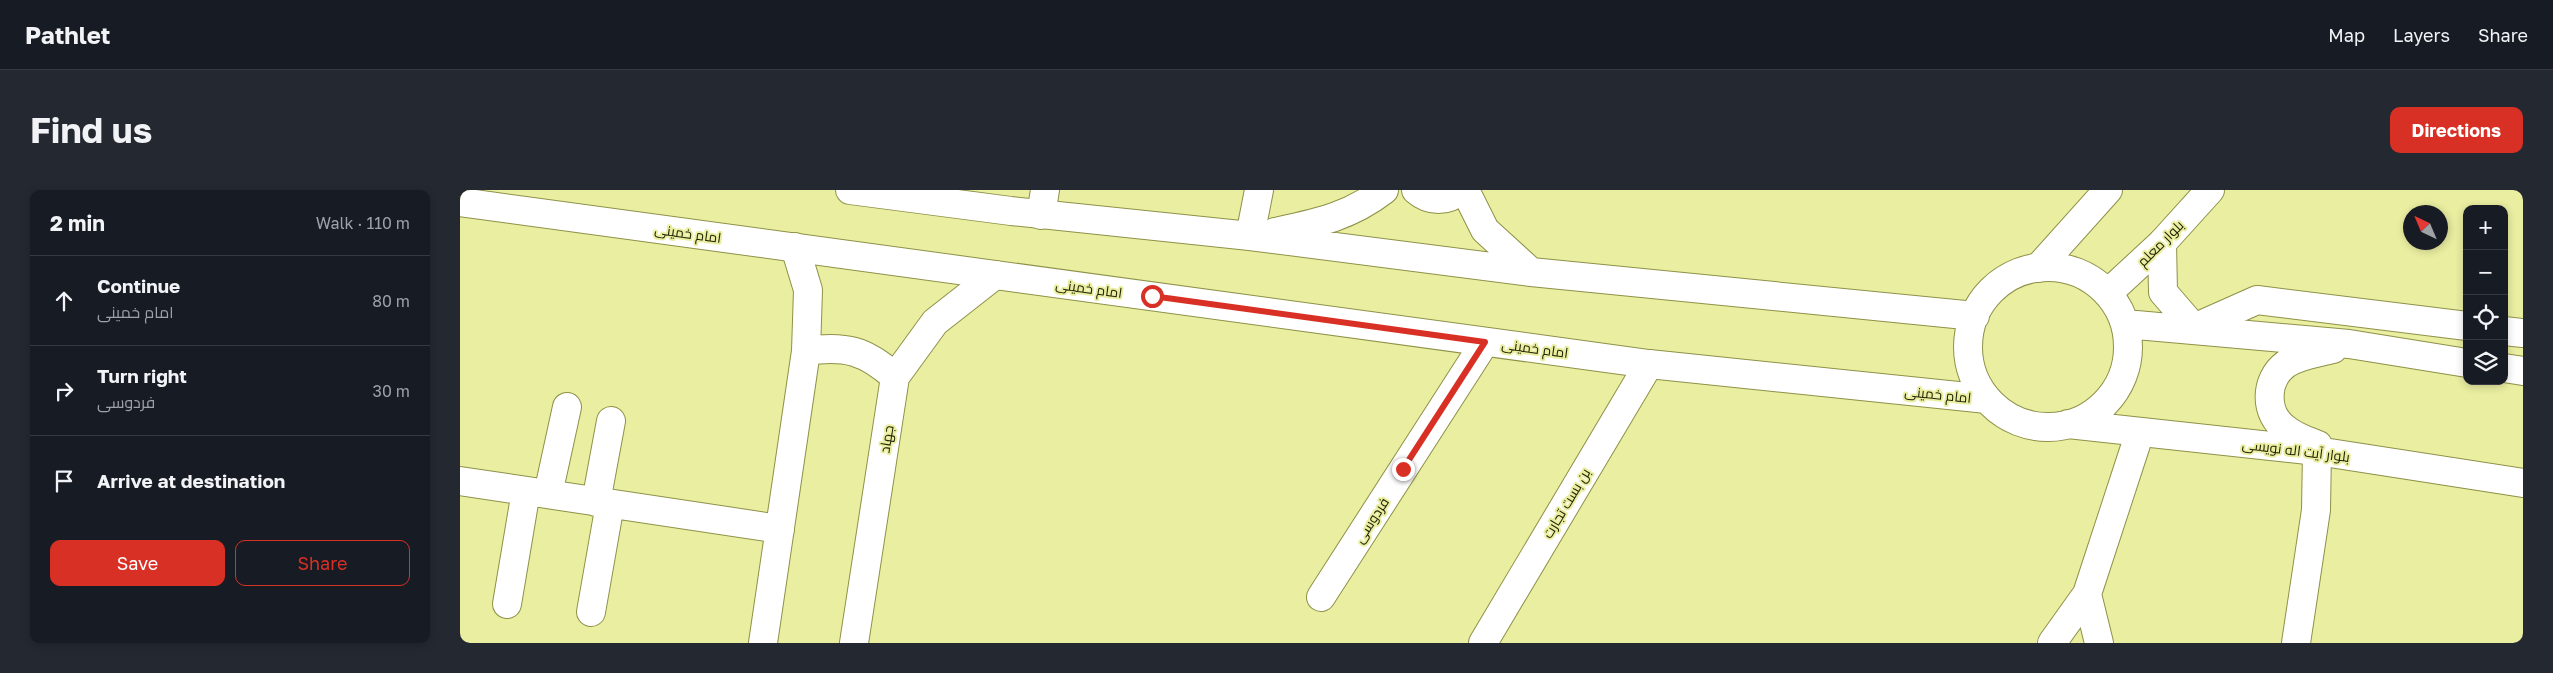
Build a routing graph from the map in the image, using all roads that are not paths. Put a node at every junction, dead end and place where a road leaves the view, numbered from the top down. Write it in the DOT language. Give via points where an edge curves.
graph roads {
  1 [pos="850,190"];
  2 [pos="1259,190"];
  3 [pos="1384,190"];
  4 [pos="1416,190"];
  5 [pos="1461,190"];
  6 [pos="1465,190"];
  7 [pos="2099,192"];
  8 [pos="2198,194"];
  9 [pos="923,195"];
  10 [pos="460,202"];
  11 [pos="1043,202"];
  12 [pos="1250,236"];
  13 [pos="2162,243"];
  14 [pos="795,247"];
  15 [pos="2038,268"];
  16 [pos="1531,272"];
  17 [pos="995,275"];
  18 [pos="2108,293"];
  19 [pos="1975,316"];
  20 [pos="2126,324"];
  21 [pos="2463,326"];
  22 [pos="2194,328"];
  23 [pos="2508,331"];
  24 [pos="2523,333"];
  25 [pos="1485,342"];
  26 [pos="2349,344"];
  27 [pos="806,351"];
  28 [pos="2463,361"];
  29 [pos="1649,364"];
  30 [pos="2508,369"];
  31 [pos="2523,371"];
  32 [pos="896,377"];
  33 [pos="1987,399"];
  34 [pos="567,407"];
  35 [pos="611,421"];
  36 [pos="2068,424"];
  37 [pos="2140,432"];
  38 [pos="2327,452"];
  39 [pos="460,481"];
  40 [pos="2523,483"];
  41 [pos="537,493"];
  42 [pos="603,503"];
  43 [pos="780,529"];
  44 [pos="2087,594"];
  45 [pos="1321,597"];
  46 [pos="507,604"];
  47 [pos="591,612"];
  48 [pos="763,643"];
  49 [pos="854,643"];
  50 [pos="1483,643"];
  51 [pos="2052,643"];
  52 [pos="2099,643"];
  53 [pos="2296,643"];
  1 -- 9 [label="main road"];
  2 -- 12 [label="main road"];
  3 -- 12 [label="main road" via="1364,205 1326,222"];
  4 -- 5 [label="main road" via="1436,200 1446,199"];
  6 -- 16 [label="main road" via="1484,230"];
  7 -- 15 [label="main road"];
  8 -- 13 [label="main road, بلوار معلم"];
  9 -- 11 [label="main road"];
  10 -- 14 [label="main road, امام خمینی"];
  11 -- 12 [label="main road"];
  12 -- 16 [label="main road"];
  13 -- 18 [label="main road, بلوار معلم"];
  13 -- 22 [label="main road" via="2163,292"];
  14 -- 17 [label="main road, امام خمینی"];
  14 -- 27 [label="main road" via="808,290"];
  15 -- 18 [label="main road" via="2076,271 2094,280"];
  15 -- 19 [label="main road" via="2012,276 1990,293"];
  16 -- 19 [label="main road"];
  17 -- 25 [label="main road, امام خمینی"];
  17 -- 32 [label="main road, جهاد" via="935,322"];
  18 -- 20 [label="main road"];
  19 -- 33 [label="main road" via="1968,350 1977,384"];
  20 -- 22 [label="main road"];
  20 -- 36 [label="main road" via="2128,350 2123,374 2111,396 2092,414"];
  21 -- 22 [label="main road" via="2257,300"];
  22 -- 26 [label="main road"];
  23 -- 24 [label="main road"];
  25 -- 29 [label="main road, امام خمینی"];
  25 -- 45 [label="main road, فردوسی"];
  26 -- 28 [label="main road"];
  26 -- 38 [label="main road" via="2286,364 2278,371 2270,390 2272,413 2282,426"];
  27 -- 32 [label="main road" via="830,348 855,351 877,361"];
  27 -- 43 [label="main road"];
  29 -- 33 [label="main road, امام خمینی"];
  29 -- 50 [label="main road, بن بست تجارت"];
  30 -- 31 [label="main road"];
  32 -- 49 [label="main road, جهاد"];
  33 -- 36 [label="main road" via="2000,411 2024,423 2050,427"];
  34 -- 41 [label="main road"];
  35 -- 42 [label="main road"];
  36 -- 37 [label="main road, بلوار آیت اله نویسی"];
  37 -- 38 [label="main road, بلوار آیت اله نویسی"];
  37 -- 44 [label="main road"];
  38 -- 40 [label="main road, بلوار آیت اله نویسی"];
  38 -- 53 [label="main road"];
  39 -- 41 [label="main road"];
  41 -- 42 [label="main road"];
  41 -- 46 [label="main road"];
  42 -- 43 [label="main road"];
  42 -- 47 [label="main road"];
  43 -- 48 [label="main road"];
  44 -- 51 [label="main road"];
  44 -- 52 [label="main road"];
}
